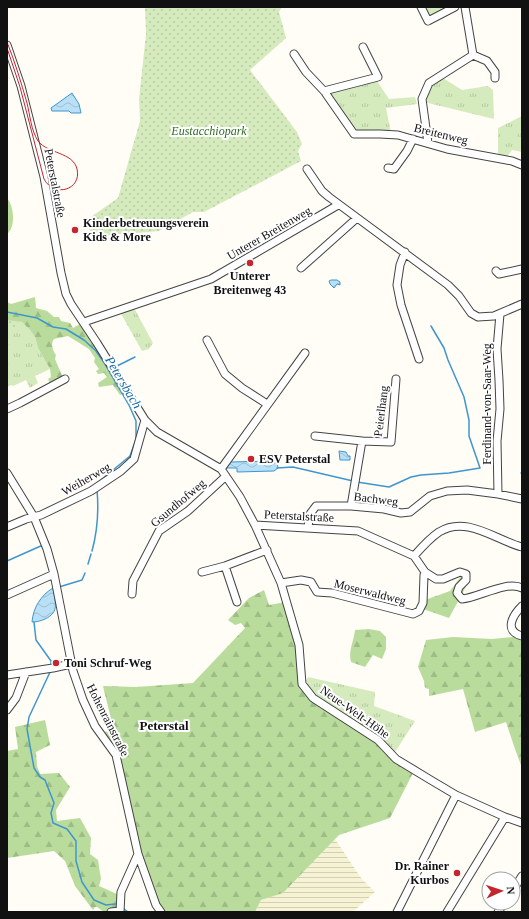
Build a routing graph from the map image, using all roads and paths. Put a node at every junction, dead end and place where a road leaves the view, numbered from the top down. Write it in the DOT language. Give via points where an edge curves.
graph roads {
  1 [pos="421,7"];
  2 [pos="455,7"];
  3 [pos="465,7"];
  4 [pos="7,45"];
  5 [pos="363,47"];
  6 [pos="294,54"];
  7 [pos="472,55"];
  8 [pos="495,78"];
  9 [pos="324,91"];
  10 [pos="413,139"];
  11 [pos="428,143"];
  12 [pos="522,165"];
  13 [pos="388,168"];
  14 [pos="308,169"];
  15 [pos="338,205"];
  16 [pos="357,218"];
  17 [pos="405,252"];
  18 [pos="301,268"];
  19 [pos="522,269"];
  20 [pos="496,271"];
  21 [pos="522,304"];
  22 [pos="500,314"];
  23 [pos="84,322"];
  24 [pos="207,340"];
  25 [pos="304,353"];
  26 [pos="419,359"];
  27 [pos="65,379"];
  28 [pos="396,380"];
  29 [pos="267,404"];
  30 [pos="7,409"];
  31 [pos="145,420"];
  32 [pos="314,436"];
  33 [pos="362,441"];
  34 [pos="221,469"];
  35 [pos="7,473"];
  36 [pos="226,476"];
  37 [pos="498,494"];
  38 [pos="522,499"];
  39 [pos="351,506"];
  40 [pos="34,517"];
  41 [pos="255,525"];
  42 [pos="7,527"];
  43 [pos="308,527"];
  44 [pos="522,547"];
  45 [pos="267,550"];
  46 [pos="414,556"];
  47 [pos="225,566"];
  48 [pos="202,572"];
  49 [pos="425,572"];
  50 [pos="54,574"];
  51 [pos="280,583"];
  52 [pos="522,588"];
  53 [pos="132,594"];
  54 [pos="7,595"];
  55 [pos="237,602"];
  56 [pos="522,606"];
  57 [pos="522,636"];
  58 [pos="71,664"];
  59 [pos="26,672"];
  60 [pos="7,675"];
  61 [pos="7,710"];
  62 [pos="456,795"];
  63 [pos="504,817"];
  64 [pos="522,823"];
  65 [pos="138,854"];
  66 [pos="120,911"];
  67 [pos="111,912"];
  68 [pos="160,912"];
  69 [pos="397,912"];
  70 [pos="447,912"];
  1 -- 2 [label="street" via="428,21"];
  3 -- 7 [label="street"];
  4 -- 23 [label="street, Peterstalstraße" via="21,86 44,177 64,287 71,304"];
  5 -- 9 [label="street" via="378,77"];
  6 -- 9 [label="street" via="306,72"];
  7 -- 8 [label="street" via="487,61 495,72"];
  7 -- 11 [label="street" via="429,83 422,99"];
  9 -- 10 [label="street, Breitenweg" via="354,134 398,135"];
  10 -- 11 [label="street, Breitenweg"];
  10 -- 13 [label="street" via="398,165 394,169"];
  11 -- 12 [label="street, Breitenweg"];
  14 -- 15 [label="street" via="322,191"];
  15 -- 16 [label="street"];
  15 -- 23 [label="street, Unterer Breitenweg" via="211,279"];
  16 -- 17 [label="street"];
  16 -- 18 [label="street"];
  17 -- 22 [label="street" via="448,285 471,313 478,317"];
  17 -- 26 [label="street" via="397,285"];
  19 -- 20 [label="street" via="499,274"];
  21 -- 22 [label="street"];
  22 -- 37 [label="street, Ferdinand-von-Saar-Weg" via="497,350 500,409 497,441"];
  23 -- 31 [label="street, Peterstalstraße"];
  24 -- 29 [label="street" via="225,374"];
  25 -- 29 [label="street"];
  27 -- 30 [label="street"];
  28 -- 33 [label="street, Peierlhang" via="390,442"];
  29 -- 34 [label="street"];
  31 -- 34 [label="street, Peterstalstraße" via="157,432"];
  31 -- 40 [label="street, Weiherweg" via="134,459 97,487"];
  32 -- 33 [label="street, Peierlhang"];
  33 -- 39 [label="street, Peierlhang"];
  34 -- 36 [label="street, Peterstalstraße"];
  35 -- 40 [label="street, Hohenrainstraße"];
  36 -- 41 [label="street, Peterstalstraße"];
  36 -- 53 [label="street, Gsundhofweg" via="188,511 159,531 133,581"];
  37 -- 38 [label="street, Bachweg"];
  37 -- 39 [label="street, Bachweg" via="468,490 447,491 430,496 410,512 401,513"];
  39 -- 43 [label="street, Bachweg" via="316,506 310,514"];
  40 -- 42 [label="street, Weiherweg"];
  40 -- 50 [label="street, Hohenrainstraße" via="48,549"];
  41 -- 43 [label="street, Peterstalstraße"];
  41 -- 45 [label="street, Neue-Welt-Höhe"];
  43 -- 46 [label="street, Peterstalstraße" via="358,531"];
  44 -- 46 [label="street" via="473,528 455,526 439,532"];
  45 -- 47 [label="street"];
  45 -- 51 [label="street, Neue-Welt-Höhe"];
  46 -- 49 [label="street"];
  47 -- 48 [label="street"];
  47 -- 55 [label="street"];
  49 -- 51 [label="street, Moserwaldweg" via="423,604 419,611 413,614 332,593 318,592 310,582 301,580"];
  49 -- 52 [label="street" via="440,579 460,572 466,574 466,580 457,593 462,599 493,590 515,586"];
  50 -- 54 [label="street"];
  50 -- 58 [label="street, Hohenrainstraße"];
  51 -- 62 [label="street, Neue-Welt-Höhe" via="299,645 302,684 313,698 378,740 396,759"];
  56 -- 57 [label="street" via="512,618 511,626 516,634"];
  58 -- 59 [label="street"];
  58 -- 65 [label="street, Hohenrainstraße" via="95,726 116,756"];
  59 -- 60 [label="street"];
  59 -- 61 [label="street" via="16,698"];
  62 -- 63 [label="street, Neue-Welt-Höhe"];
  62 -- 69 [label="street"];
  63 -- 64 [label="street, Neue-Welt-Höhe"];
  63 -- 70 [label="street"];
  65 -- 66 [label="street" via="121,892"];
  65 -- 68 [label="street, Hohenrainstraße"];
  66 -- 67 [label="street"];
}
